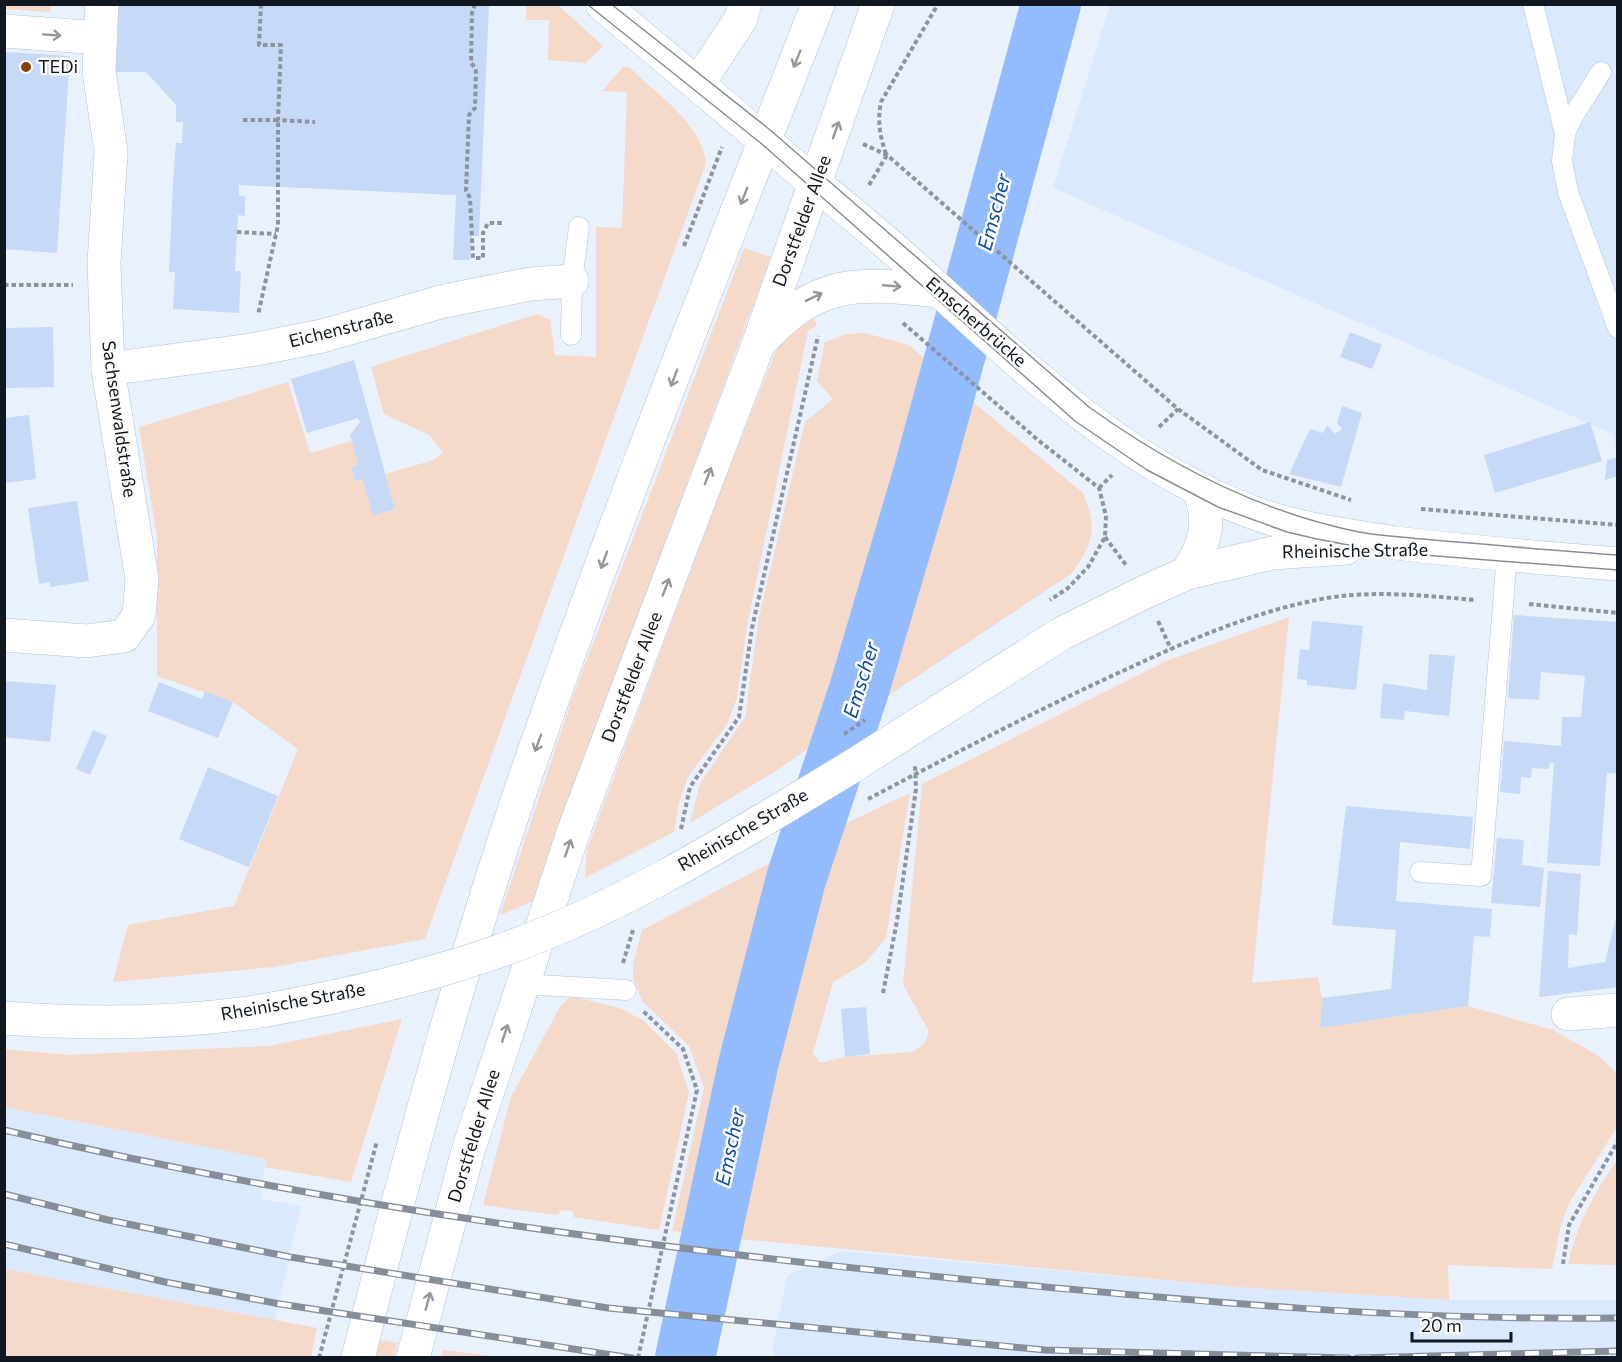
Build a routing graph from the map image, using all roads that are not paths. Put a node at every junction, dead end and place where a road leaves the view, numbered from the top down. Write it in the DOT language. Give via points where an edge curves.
graph roads {
  1 [pos="102,4"];
  2 [pos="602,4"];
  3 [pos="745,4"];
  4 [pos="818,4"];
  5 [pos="878,4"];
  6 [pos="1533,4"];
  7 [pos="4,32"];
  8 [pos="100,38"];
  9 [pos="1601,72"];
  10 [pos="698,84"];
  11 [pos="1566,134"];
  12 [pos="765,141"];
  13 [pos="816,185"];
  14 [pos="579,227"];
  15 [pos="572,281"];
  16 [pos="940,291"];
  17 [pos="1617,328"];
  18 [pos="571,335"];
  19 [pos="758,345"];
  20 [pos="108,369"];
  21 [pos="1198,488"];
  22 [pos="1447,549"];
  23 [pos="1507,555"];
  24 [pos="1617,564"];
  25 [pos="1187,573"];
  26 [pos="4,635"];
  27 [pos="1420,872"];
  28 [pos="521,984"];
  29 [pos="626,990"];
  30 [pos="1617,1010"];
  31 [pos="1568,1014"];
  32 [pos="4,1018"];
  33 [pos="358,1358"];
  34 [pos="413,1358"];
  1 -- 8 [label="main road, Sachsenwaldstraße"];
  2 -- 10 [label="main road, Emscherbrücke"];
  3 -- 10 [label="main road" via="740,20"];
  4 -- 12 [label="main road, one-way"];
  13 -- 5 [label="main road, Dorstfelder Allee, one-way"];
  6 -- 11 [label="lane"];
  7 -- 8 [label="main road, one-way"];
  8 -- 20 [label="main road, Sachsenwaldstraße" via="99,71 111,152 105,285"];
  9 -- 11 [label="lane"];
  10 -- 12 [label="main road, Emscherbrücke"];
  11 -- 17 [label="lane" via="1562,161 1568,192"];
  12 -- 13 [label="main road, Emscherbrücke"];
  12 -- 33 [label="main road, one-way" via="607,551 525,779 406,1166"];
  13 -- 16 [label="main road, Emscherbrücke"];
  13 -- 19 [label="main road, Dorstfelder Allee"];
  14 -- 15 [label="lane"];
  15 -- 18 [label="lane"];
  15 -- 20 [label="main road, Eichenstraße" via="531,284 444,301 322,336 251,351"];
  19 -- 16 [label="main road, one-way" via="783,317 827,291 876,285"];
  16 -- 21 [label="main road, Emscherbrücke" via="1052,389 1135,451"];
  28 -- 19 [label="main road, Dorstfelder Allee, one-way" via="574,830"];
  20 -- 26 [label="main road, Sachsenwaldstraße" via="142,579 139,615 124,636 86,641"];
  21 -- 22 [label="main road, Rheinische Straße" via="1259,514 1319,532"];
  21 -- 25 [label="main road" via="1206,508 1207,533 1201,553"];
  22 -- 23 [label="main road, Rheinische Straße"];
  22 -- 25 [label="main road, Rheinische Straße" via="1357,548 1272,553"];
  23 -- 24 [label="main road, Rheinische Straße"];
  23 -- 27 [label="lane" via="1481,876"];
  25 -- 32 [label="main road, Rheinische Straße, bridge" via="1061,634 713,849 582,917 501,951 398,983 247,1013 165,1021 55,1022"];
  28 -- 29 [label="lane"];
  34 -- 28 [label="main road, Dorstfelder Allee, one-way" via="468,1151"];
  30 -- 31 [label="main road"];
}
